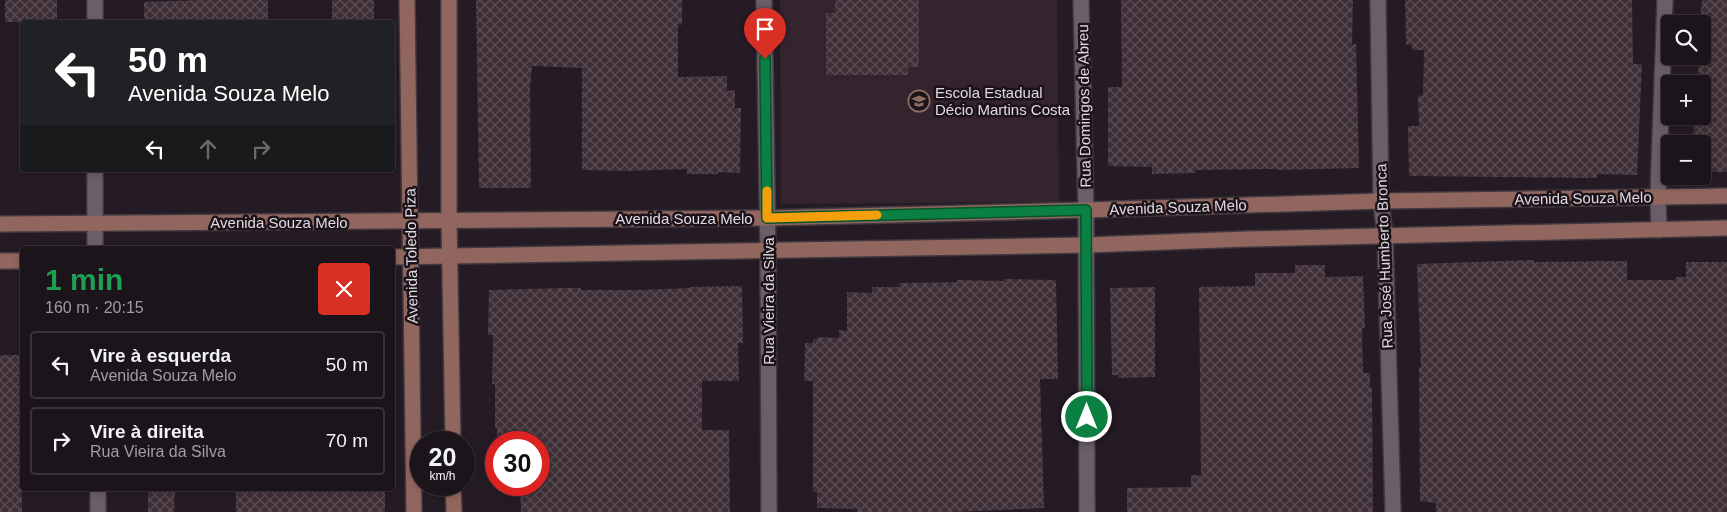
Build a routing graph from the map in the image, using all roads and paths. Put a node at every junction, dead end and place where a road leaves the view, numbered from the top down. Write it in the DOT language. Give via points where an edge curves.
graph roads {
  1 [pos="95,0"];
  2 [pos="407,0"];
  3 [pos="449,0"];
  4 [pos="764,0"];
  5 [pos="1081,0"];
  6 [pos="1378,0"];
  7 [pos="1665,0"];
  8 [pos="95,20"];
  9 [pos="95,172"];
  10 [pos="1727,196"];
  11 [pos="1658,197"];
  12 [pos="1381,200"];
  13 [pos="1086,210"];
  14 [pos="767,218"];
  15 [pos="449,220"];
  16 [pos="410,221"];
  17 [pos="95,223"];
  18 [pos="0,224"];
  19 [pos="1727,228"];
  20 [pos="1659,230"];
  21 [pos="1384,236"];
  22 [pos="1087,245"];
  23 [pos="94,246"];
  24 [pos="768,252"];
  25 [pos="450,256"];
  26 [pos="395,257"];
  27 [pos="412,257"];
  28 [pos="0,261"];
  29 [pos="20,261"];
  30 [pos="453,431"];
  31 [pos="98,491"];
  32 [pos="453,496"];
  33 [pos="98,512"];
  34 [pos="414,512"];
  35 [pos="454,512"];
  36 [pos="769,512"];
  37 [pos="1087,512"];
  38 [pos="1393,512"];
  1 -- 8 [label="street"];
  2 -- 16 [label="street, Avenida Toledo Piza"];
  3 -- 15 [label="street"];
  4 -- 14 [label="street, Rua Vieira da Silva"];
  5 -- 13 [label="street, Rua Domingos de Abreu"];
  6 -- 12 [label="street, Rua José Humberto Bronca"];
  7 -- 11 [label="street"];
  9 -- 17 [label="street"];
  10 -- 11 [label="street, Avenida Souza Melo"];
  11 -- 12 [label="street, Avenida Souza Melo"];
  11 -- 20 [label="street"];
  12 -- 13 [label="street, Avenida Souza Melo"];
  12 -- 21 [label="street, Rua José Humberto Bronca"];
  13 -- 14 [label="street, Avenida Souza Melo"];
  13 -- 22 [label="street, Rua Domingos de Abreu"];
  14 -- 15 [label="street, Avenida Souza Melo"];
  14 -- 24 [label="street, Rua Vieira da Silva"];
  15 -- 16 [label="street, Avenida Souza Melo"];
  15 -- 25 [label="street"];
  16 -- 17 [label="street, Avenida Souza Melo"];
  16 -- 27 [label="street, Avenida Toledo Piza"];
  17 -- 18 [label="street, Avenida Souza Melo"];
  17 -- 23 [label="street"];
  19 -- 20 [label="street"];
  20 -- 21 [label="street"];
  21 -- 22 [label="street"];
  21 -- 38 [label="street, Rua José Humberto Bronca"];
  22 -- 24 [label="street"];
  22 -- 37 [label="street, Rua Domingos de Abreu"];
  24 -- 25 [label="street"];
  24 -- 36 [label="street, Rua Vieira da Silva"];
  25 -- 27 [label="street"];
  25 -- 30 [label="street"];
  26 -- 27 [label="street"];
  27 -- 34 [label="street, Avenida Toledo Piza"];
  28 -- 29 [label="street"];
  31 -- 33 [label="street"];
  32 -- 35 [label="street"];
}
